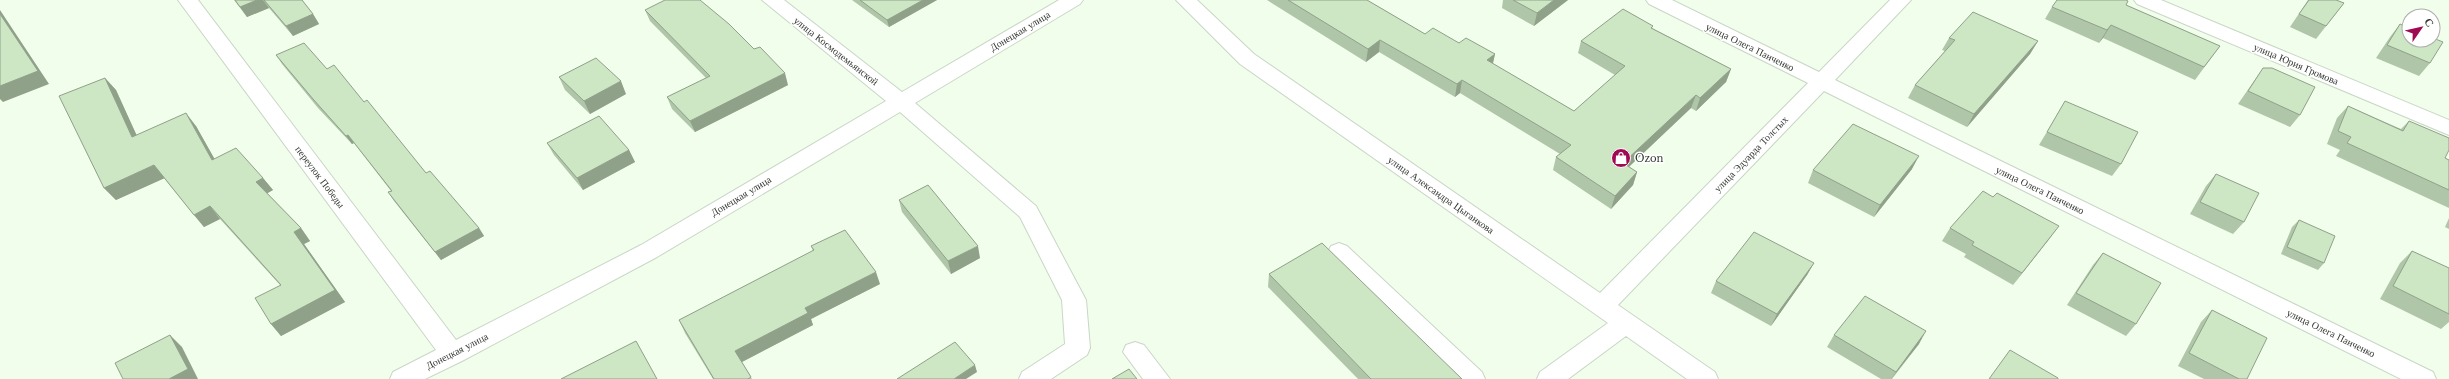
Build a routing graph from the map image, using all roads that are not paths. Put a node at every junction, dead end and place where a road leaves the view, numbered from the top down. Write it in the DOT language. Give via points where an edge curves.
graph roads {
  1 [pos="188,0"];
  2 [pos="772,0"];
  3 [pos="1073,0"];
  4 [pos="1186,0"];
  5 [pos="1656,0"];
  6 [pos="1901,0"];
  7 [pos="2144,0"];
  8 [pos="1821,82"];
  9 [pos="901,102"];
  10 [pos="2449,128"];
  11 [pos="1339,252"];
  12 [pos="1601,307"];
  13 [pos="1625,324"];
  14 [pos="1135,352"];
  15 [pos="453,354"];
  16 [pos="402,379"];
  17 [pos="1031,379"];
  18 [pos="1158,379"];
  19 [pos="1473,379"];
  20 [pos="1549,379"];
  21 [pos="1706,379"];
  22 [pos="2424,379"];
  1 -- 15 [label="street, переулок Победы"];
  2 -- 9 [label="street, улица Космодемьянской"];
  3 -- 9 [label="street, Донецкая улица"];
  4 -- 12 [label="street, улица Александра Цыганкова" via="1247,59"];
  5 -- 8 [label="street, улица Олега Панченко"];
  6 -- 8 [label="street, улица Эдуарда Толстых"];
  7 -- 10 [label="street, улица Юрия Громова"];
  8 -- 12 [label="street, улица Эдуарда Толстых"];
  8 -- 22 [label="street, улица Олега Панченко"];
  9 -- 15 [label="street, Донецкая улица" via="649,251"];
  9 -- 17 [label="street, улица Космодемьянской" via="1028,212 1074,300 1078,348"];
  11 -- 19 [label="street"];
  12 -- 13 [label="street, улица Александра Цыганкова"];
  13 -- 20 [label="street"];
  13 -- 21 [label="street, улица Александра Цыганкова"];
  14 -- 18 [label="street"];
  15 -- 16 [label="street, Донецкая улица"];
}
